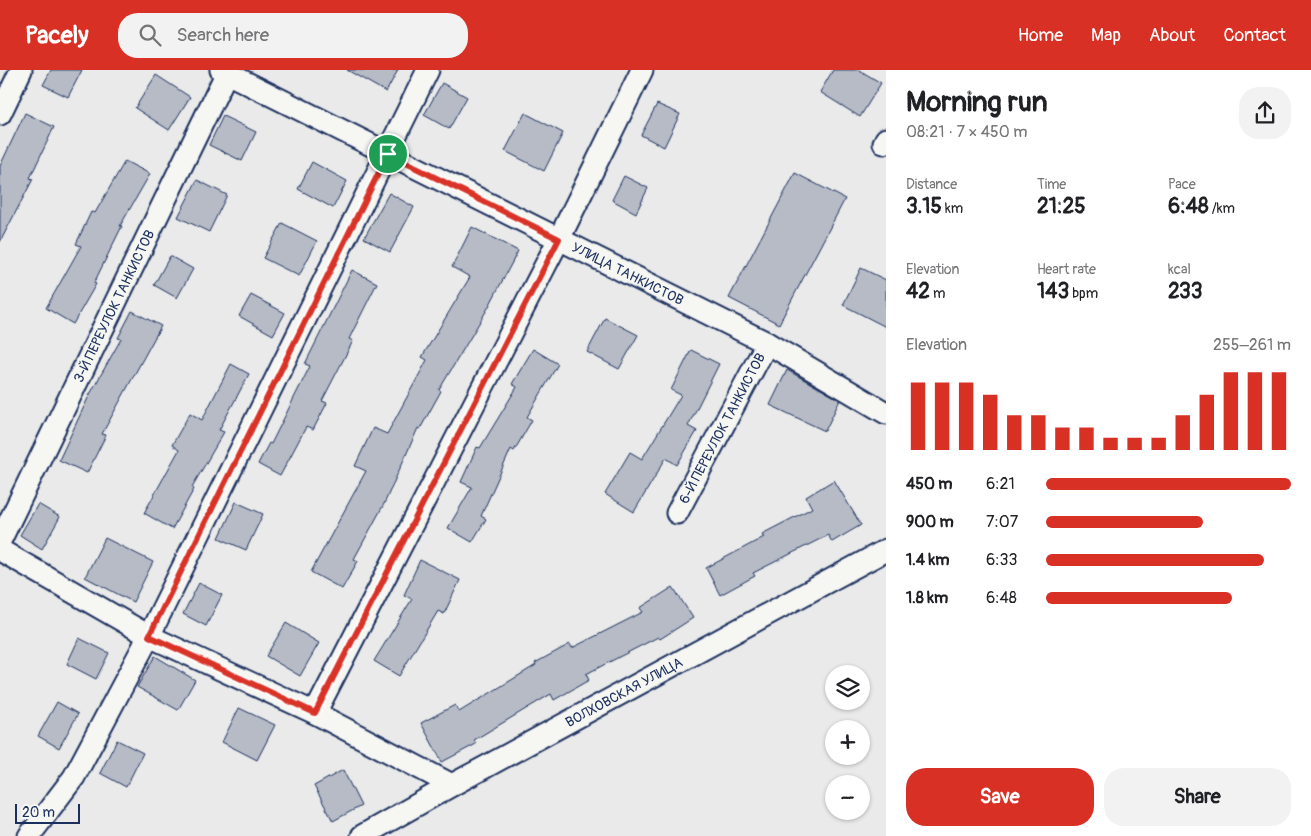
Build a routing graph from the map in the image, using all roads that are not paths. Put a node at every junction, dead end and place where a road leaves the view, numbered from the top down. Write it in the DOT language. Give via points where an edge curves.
graph roads {
  1 [pos="21,70"];
  2 [pos="428,70"];
  3 [pos="642,70"];
  4 [pos="225,71"];
  5 [pos="0,114"];
  6 [pos="388,154"];
  7 [pos="559,239"];
  8 [pos="767,343"];
  9 [pos="886,413"];
  10 [pos="676,513"];
  11 [pos="0,541"];
  12 [pos="0,550"];
  13 [pos="886,550"];
  14 [pos="149,636"];
  15 [pos="315,713"];
  16 [pos="452,785"];
  17 [pos="29,836"];
  18 [pos="362,836"];
  1 -- 5 [label="street"];
  2 -- 6 [label="street"];
  3 -- 7 [label="street"];
  4 -- 6 [label="street, УЛИЦА ТАНКИСТОВ"];
  4 -- 11 [label="street, 3-Й ПЕРЕУЛОК ТАНКИСТОВ"];
  6 -- 7 [label="street, УЛИЦА ТАНКИСТОВ"];
  6 -- 14 [label="street"];
  7 -- 8 [label="street, УЛИЦА ТАНКИСТОВ"];
  7 -- 15 [label="street"];
  8 -- 9 [label="street, УЛИЦА ТАНКИСТОВ"];
  8 -- 10 [label="street, 6-Й ПЕРЕУЛОК ТАНКИСТОВ"];
  12 -- 14 [label="street"];
  13 -- 16 [label="street, ВОЛХОВСКАЯ УЛИЦА"];
  14 -- 15 [label="street"];
  14 -- 17 [label="street" via="74,777"];
  15 -- 16 [label="street"];
  16 -- 18 [label="street, ВОЛХОВСКАЯ УЛИЦА"];
}
